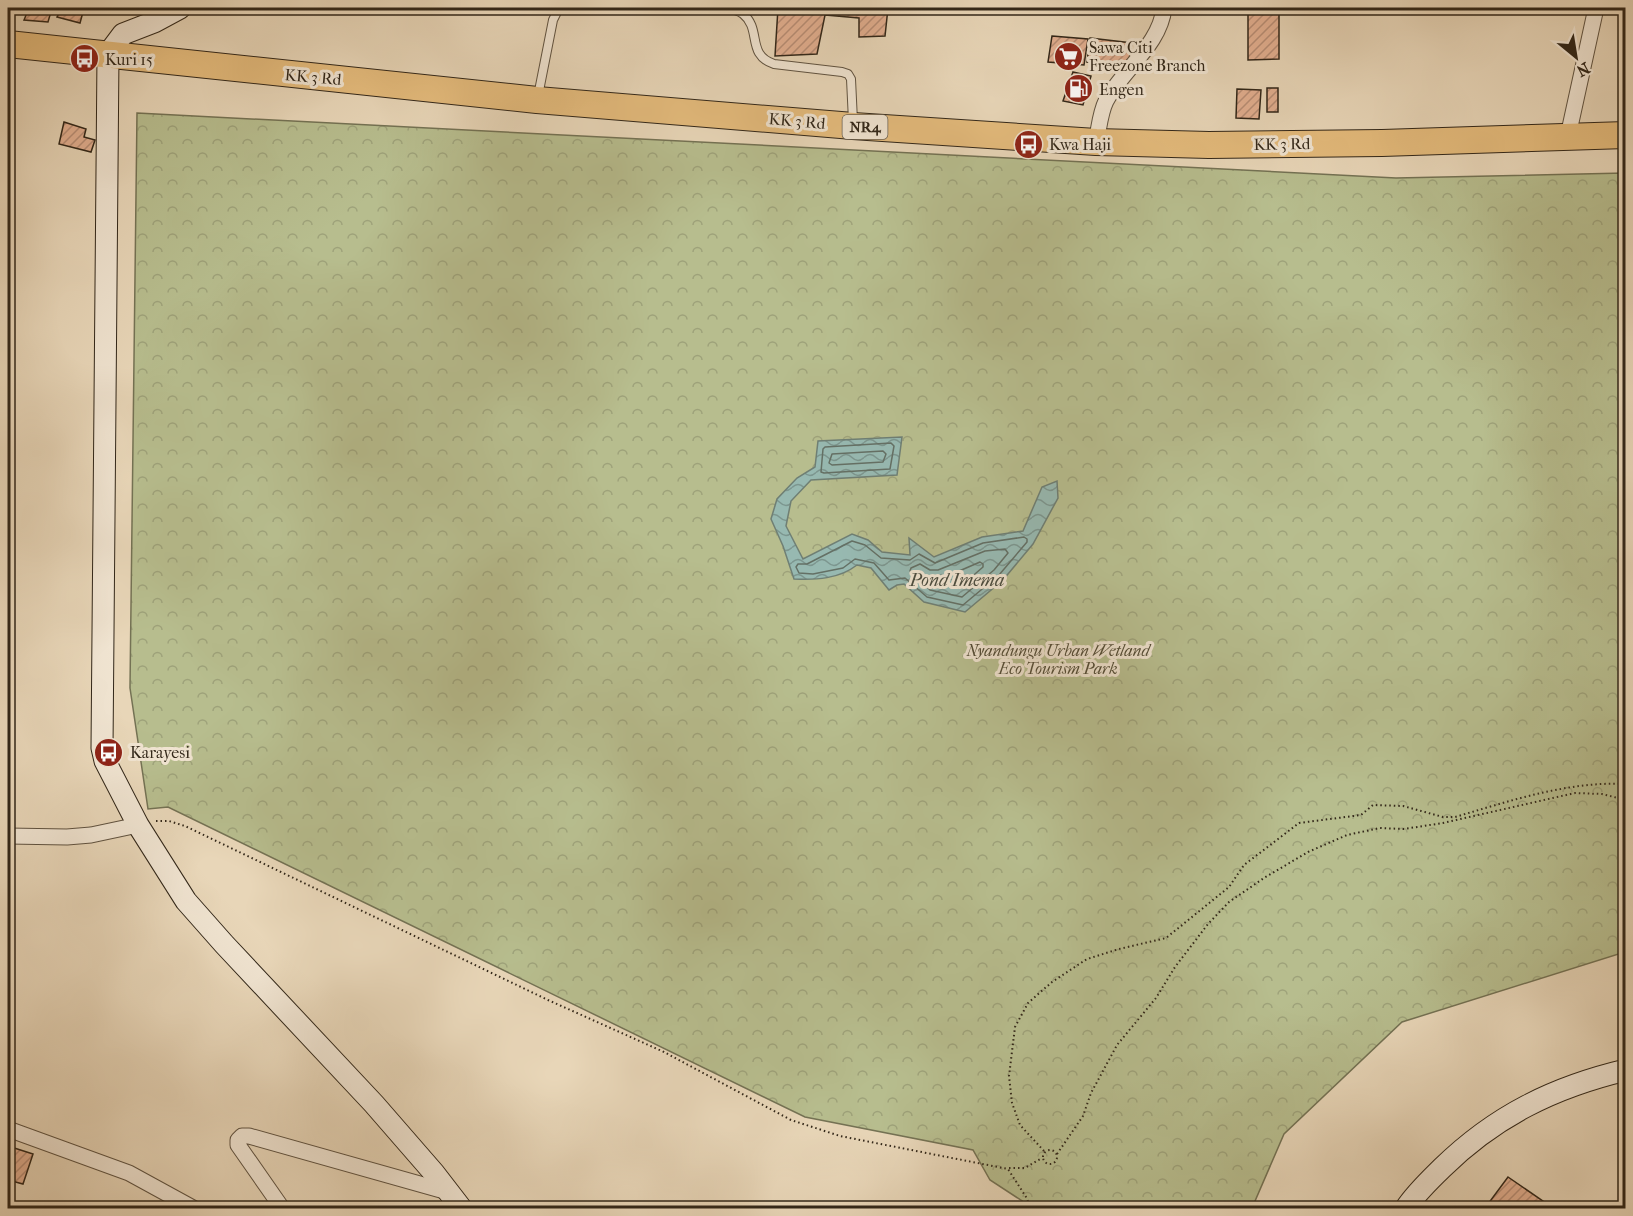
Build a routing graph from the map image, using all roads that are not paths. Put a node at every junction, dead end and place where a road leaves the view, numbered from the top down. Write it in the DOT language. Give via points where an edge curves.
graph roads {
  1 [pos="180,8"];
  2 [pos="559,8"];
  3 [pos="725,8"];
  4 [pos="1164,8"];
  5 [pos="1596,8"];
  6 [pos="8,44"];
  7 [pos="108,54"];
  8 [pos="537,100"];
  9 [pos="853,126"];
  10 [pos="1626,135"];
  11 [pos="1568,136"];
  12 [pos="1096,142"];
  13 [pos="138,825"];
  14 [pos="8,836"];
  15 [pos="1626,1070"];
  16 [pos="8,1129"];
  17 [pos="454,1200"];
  18 [pos="193,1209"];
  19 [pos="282,1209"];
  20 [pos="1406,1209"];
  1 -- 7 [label="main road" via="123,34"];
  2 -- 8 [label="lane" via="553,20"];
  3 -- 9 [label="lane" via="747,18 758,53 765,61 848,75"];
  4 -- 12 [label="street" via="1154,36 1106,102"];
  5 -- 11 [label="street"];
  6 -- 7 [label="highway, KK 3 Rd / NR4"];
  7 -- 8 [label="highway, KK 3 Rd / NR4"];
  7 -- 13 [label="main road" via="101,735 105,761"];
  8 -- 9 [label="highway, KK 3 Rd / NR4"];
  9 -- 12 [label="highway, KK 3 Rd / NR4"];
  10 -- 11 [label="highway, KK 3 Rd / NR4"];
  11 -- 12 [label="highway, KK 3 Rd / NR4" via="1383,143"];
  13 -- 14 [label="street" via="75,836"];
  13 -- 17 [label="main road" via="186,902 374,1104"];
  15 -- 20 [label="main road" via="1524,1106 1488,1128 1452,1158"];
  16 -- 18 [label="street" via="118,1168"];
  17 -- 19 [label="street" via="242,1136 238,1145"];
}
